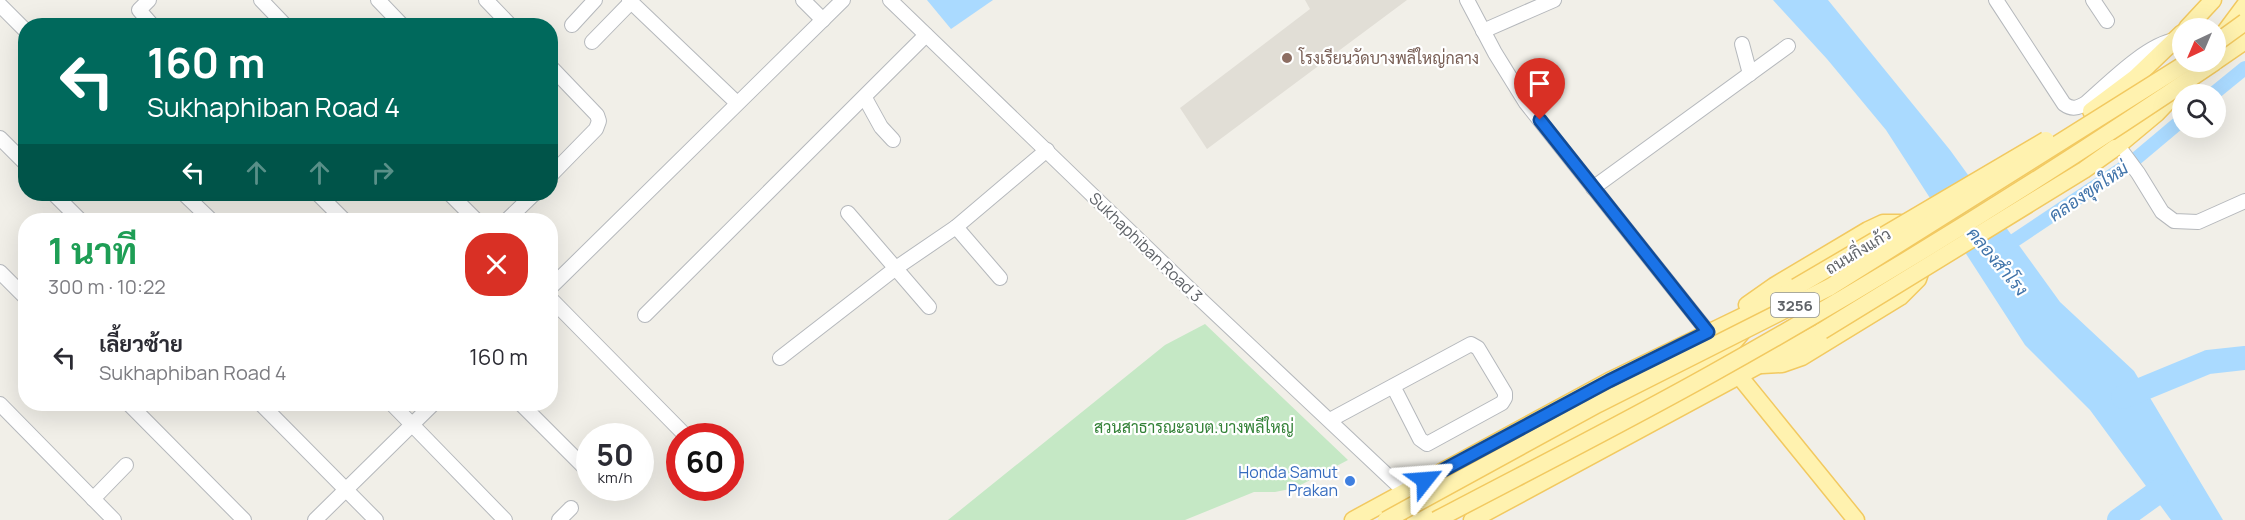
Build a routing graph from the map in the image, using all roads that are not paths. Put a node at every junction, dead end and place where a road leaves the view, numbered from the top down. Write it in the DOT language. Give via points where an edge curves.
graph roads {
  1 [pos="149,0"];
  2 [pos="261,0"];
  3 [pos="378,0"];
  4 [pos="486,0"];
  5 [pos="595,0"];
  6 [pos="803,0"];
  7 [pos="843,0"];
  8 [pos="890,0"];
  9 [pos="1467,0"];
  10 [pos="1554,0"];
  11 [pos="2093,0"];
  12 [pos="2213,0"];
  13 [pos="630,1"];
  14 [pos="2000,2"];
  15 [pos="2245,5"];
  16 [pos="0,6"];
  17 [pos="146,18"];
  18 [pos="278,18"];
  19 [pos="395,18"];
  20 [pos="503,18"];
  21 [pos="2197,18"];
  22 [pos="823,20"];
  23 [pos="2107,21"];
  24 [pos="2245,22"];
  25 [pos="18,23"];
  26 [pos="572,25"];
  27 [pos="1483,31"];
  28 [pos="2226,31"];
  29 [pos="926,35"];
  30 [pos="2226,36"];
  31 [pos="2172,38"];
  32 [pos="2245,41"];
  33 [pos="592,42"];
  34 [pos="2172,43"];
  35 [pos="1742,44"];
  36 [pos="1788,46"];
  37 [pos="2226,54"];
  38 [pos="2172,72"];
  39 [pos="2194,72"];
  40 [pos="2199,72"];
  41 [pos="558,74"];
  42 [pos="1750,74"];
  43 [pos="865,98"];
  44 [pos="736,103"];
  45 [pos="0,138"];
  46 [pos="893,140"];
  47 [pos="1047,150"];
  48 [pos="2120,151"];
  49 [pos="18,156"];
  50 [pos="558,169"];
  51 [pos="1593,188"];
  52 [pos="61,201"];
  53 [pos="191,201"];
  54 [pos="325,201"];
  55 [pos="457,201"];
  56 [pos="527,201"];
  57 [pos="2245,201"];
  58 [pos="74,213"];
  59 [pos="204,213"];
  60 [pos="337,213"];
  61 [pos="469,213"];
  62 [pos="514,213"];
  63 [pos="848,213"];
  64 [pos="956,227"];
  65 [pos="896,268"];
  66 [pos="0,272"];
  67 [pos="1000,278"];
  68 [pos="558,280"];
  69 [pos="18,290"];
  70 [pos="1776,299"];
  71 [pos="558,306"];
  72 [pos="929,307"];
  73 [pos="645,315"];
  74 [pos="1729,322"];
  75 [pos="1708,332"];
  76 [pos="1721,357"];
  77 [pos="780,358"];
  78 [pos="1762,365"];
  79 [pos="1740,377"];
  80 [pos="1393,386"];
  81 [pos="0,404"];
  82 [pos="136,411"];
  83 [pos="268,411"];
  84 [pos="399,411"];
  85 [pos="426,411"];
  86 [pos="527,411"];
  87 [pos="1330,420"];
  88 [pos="673,423"];
  89 [pos="412,424"];
  90 [pos="576,459"];
  91 [pos="126,465"];
  92 [pos="346,489"];
  93 [pos="1404,491"];
  94 [pos="93,499"];
  95 [pos="572,508"];
  96 [pos="114,520"];
  97 [pos="244,520"];
  98 [pos="315,520"];
  99 [pos="376,520"];
  100 [pos="506,520"];
  101 [pos="559,520"];
  102 [pos="1353,520"];
  103 [pos="1386,520"];
  104 [pos="1415,520"];
  105 [pos="1437,520"];
  106 [pos="1472,520"];
  107 [pos="1856,520"];
  1 -- 17 [label="street" via="139,10"];
  2 -- 18 [label="street"];
  3 -- 19 [label="street"];
  4 -- 20 [label="street"];
  5 -- 26 [label="street"];
  6 -- 22 [label="street"];
  7 -- 22 [label="street"];
  8 -- 29 [label="street, Sukhaphiban Road 3"];
  9 -- 27 [label="street"];
  10 -- 27 [label="street"];
  11 -- 23 [label="street"];
  12 -- 21 [label="main road, ถนนกิ่งแก้ว / 3256"];
  13 -- 33 [label="street"];
  13 -- 44 [label="street"];
  14 -- 31 [label="street" via="2064,104 2071,108 2086,103 2151,49"];
  15 -- 28 [label="main road"];
  16 -- 25 [label="street"];
  22 -- 44 [label="street"];
  24 -- 30 [label="main road, bridge"];
  27 -- 51 [label="street" via="1526,103"];
  29 -- 43 [label="street"];
  29 -- 47 [label="street, Sukhaphiban Road 3"];
  32 -- 37 [label="main road, 3256"];
  34 -- 70 [label="main road, ถนนกิ่งแก้ว / 3256, bridge" via="2091,111"];
  35 -- 42 [label="street"];
  36 -- 42 [label="street"];
  38 -- 103 [label="main road, 3256, bridge" via="1830,287 1598,404"];
  39 -- 48 [label="main road, 3256"];
  40 -- 105 [label="main road, 3256, bridge" via="2127,122 1892,268 1713,373"];
  41 -- 50 [label="street" via="599,121"];
  42 -- 51 [label="street"];
  43 -- 46 [label="street"];
  43 -- 73 [label="street"];
  44 -- 68 [label="street"];
  45 -- 49 [label="street"];
  47 -- 64 [label="street"];
  47 -- 87 [label="street, Sukhaphiban Road 3"];
  48 -- 57 [label="street" via="2162,212 2174,220 2198,222"];
  48 -- 78 [label="main road, 3256, bridge"];
  51 -- 75 [label="street"];
  52 -- 58 [label="street"];
  53 -- 59 [label="street"];
  54 -- 60 [label="street"];
  55 -- 61 [label="street"];
  56 -- 62 [label="street"];
  63 -- 65 [label="street"];
  64 -- 65 [label="street"];
  64 -- 67 [label="street"];
  65 -- 72 [label="street"];
  65 -- 77 [label="street"];
  66 -- 69 [label="street"];
  70 -- 74 [label="main road, ถนนกิ่งแก้ว / 3256"];
  70 -- 76 [label="main road"];
  71 -- 88 [label="street"];
  74 -- 75 [label="main road, ถนนกิ่งแก้ว / 3256"];
  74 -- 78 [label="main road" via="1774,286 1868,230 1883,223 1900,223 1924,261 1918,279 1900,297 1802,357"];
  75 -- 93 [label="main road, ถนนกิ่งแก้ว / 3256"];
  76 -- 79 [label="street"];
  76 -- 104 [label="main road"];
  78 -- 79 [label="main road, 3256"];
  79 -- 106 [label="main road, 3256"];
  79 -- 107 [label="main road"];
  80 -- 80 [label="street" via="1471,344 1478,348 1505,398 1427,444 1420,439"];
  80 -- 87 [label="street"];
  81 -- 94 [label="street"];
  82 -- 97 [label="street"];
  83 -- 92 [label="street"];
  84 -- 89 [label="street"];
  85 -- 89 [label="street"];
  86 -- 90 [label="street"];
  87 -- 93 [label="street, Sukhaphiban Road 3"];
  89 -- 92 [label="street"];
  89 -- 100 [label="street"];
  91 -- 94 [label="street"];
  92 -- 98 [label="street"];
  92 -- 99 [label="street"];
  93 -- 102 [label="main road, ถนนกิ่งแก้ว / 3256"];
  94 -- 96 [label="street"];
  95 -- 101 [label="street"];
}
